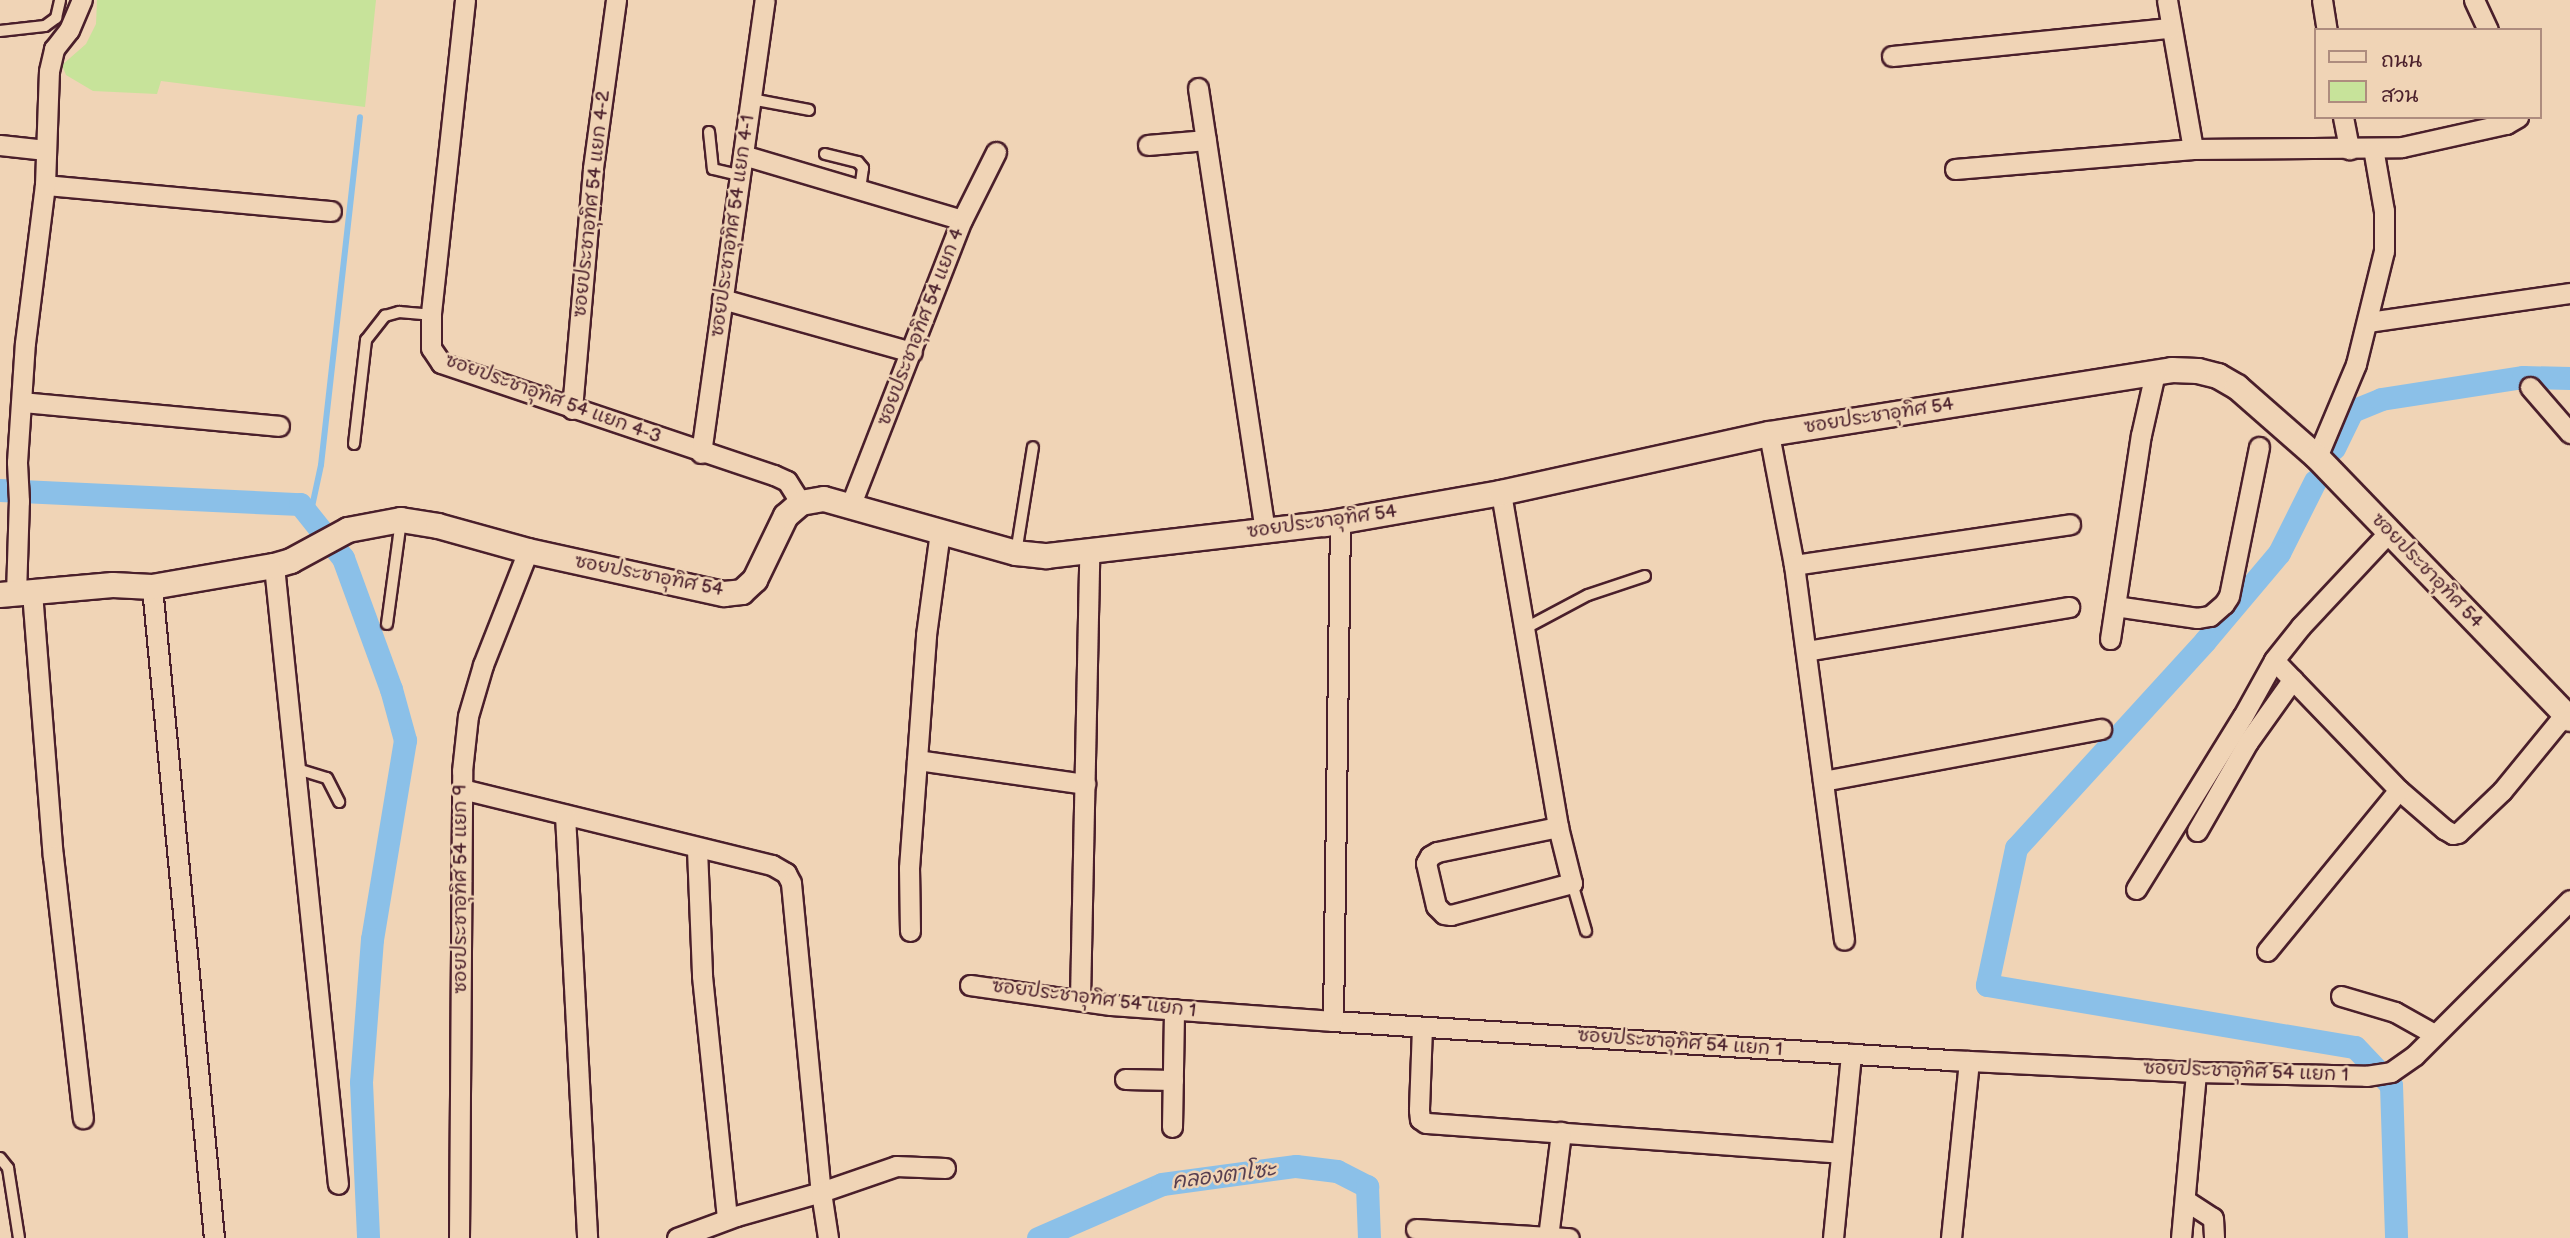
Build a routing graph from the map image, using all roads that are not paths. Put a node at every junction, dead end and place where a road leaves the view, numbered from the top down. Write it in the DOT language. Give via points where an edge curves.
graph roads {
  1 [pos="60,0"];
  2 [pos="82,0"];
  3 [pos="466,0"];
  4 [pos="616,0"];
  5 [pos="765,0"];
  6 [pos="2167,0"];
  7 [pos="2322,0"];
  8 [pos="2474,0"];
  9 [pos="2171,28"];
  10 [pos="2327,28"];
  11 [pos="2487,28"];
  12 [pos="0,31"];
  13 [pos="1892,56"];
  14 [pos="1198,88"];
  15 [pos="751,99"];
  16 [pos="809,110"];
  17 [pos="2343,119"];
  18 [pos="2515,119"];
  19 [pos="709,132"];
  20 [pos="1206,140"];
  21 [pos="0,145"];
  22 [pos="1148,145"];
  23 [pos="2373,148"];
  24 [pos="46,149"];
  25 [pos="2193,149"];
  26 [pos="2348,149"];
  27 [pos="996,152"];
  28 [pos="825,154"];
  29 [pos="743,155"];
  30 [pos="1955,169"];
  31 [pos="740,175"];
  32 [pos="45,185"];
  33 [pos="860,190"];
  34 [pos="331,211"];
  35 [pos="962,220"];
  36 [pos="2570,293"];
  37 [pos="722,299"];
  38 [pos="431,315"];
  39 [pos="2368,322"];
  40 [pos="912,352"];
  41 [pos="2155,373"];
  42 [pos="2530,387"];
  43 [pos="22,402"];
  44 [pos="572,409"];
  45 [pos="279,426"];
  46 [pos="2570,433"];
  47 [pos="1769,434"];
  48 [pos="354,444"];
  49 [pos="1033,447"];
  50 [pos="2259,447"];
  51 [pos="701,453"];
  52 [pos="2317,457"];
  53 [pos="1501,493"];
  54 [pos="801,503"];
  55 [pos="851,504"];
  56 [pos="401,520"];
  57 [pos="1340,521"];
  58 [pos="2070,524"];
  59 [pos="940,531"];
  60 [pos="1265,531"];
  61 [pos="2390,531"];
  62 [pos="528,551"];
  63 [pos="1089,552"];
  64 [pos="1016,553"];
  65 [pos="1794,565"];
  66 [pos="274,566"];
  67 [pos="1645,576"];
  68 [pos="152,586"];
  69 [pos="16,594"];
  70 [pos="2115,606"];
  71 [pos="2069,607"];
  72 [pos="387,624"];
  73 [pos="1523,629"];
  74 [pos="2110,639"];
  75 [pos="1807,651"];
  76 [pos="2274,660"];
  77 [pos="2293,679"];
  78 [pos="2568,717"];
  79 [pos="2101,729"];
  80 [pos="918,760"];
  81 [pos="294,768"];
  82 [pos="1823,781"];
  83 [pos="1085,784"];
  84 [pos="461,789"];
  85 [pos="2399,790"];
  86 [pos="339,802"];
  87 [pos="565,815"];
  88 [pos="1558,827"];
  89 [pos="2197,831"];
  90 [pos="697,849"];
  91 [pos="1572,883"];
  92 [pos="2136,889"];
  93 [pos="2568,906"];
  94 [pos="1586,930"];
  95 [pos="910,931"];
  96 [pos="1844,940"];
  97 [pos="2267,951"];
  98 [pos="970,985"];
  99 [pos="2341,996"];
  100 [pos="1080,999"];
  101 [pos="1174,1009"];
  102 [pos="1333,1021"];
  103 [pos="1422,1027"];
  104 [pos="2434,1034"];
  105 [pos="1852,1054"];
  106 [pos="1969,1061"];
  107 [pos="2196,1072"];
  108 [pos="1125,1079"];
  109 [pos="1173,1080"];
  110 [pos="83,1118"];
  111 [pos="1172,1127"];
  112 [pos="1561,1132"];
  113 [pos="1841,1153"];
  114 [pos="0,1157"];
  115 [pos="945,1168"];
  116 [pos="338,1184"];
  117 [pos="821,1192"];
  118 [pos="2185,1200"];
  119 [pos="727,1219"];
  120 [pos="1416,1229"];
  121 [pos="1548,1237"];
  122 [pos="19,1238"];
  123 [pos="214,1238"];
  124 [pos="459,1238"];
  125 [pos="587,1238"];
  126 [pos="677,1238"];
  127 [pos="828,1238"];
  128 [pos="1569,1238"];
  129 [pos="1833,1238"];
  130 [pos="1951,1238"];
  131 [pos="2181,1238"];
  132 [pos="2214,1238"];
  1 -- 12 [label="lane" via="56,18 45,26"];
  2 -- 24 [label="street" via="69,30 54,49 48,71"];
  3 -- 38 [label="street, ซอยประชาอุทิศ 54 แยก 4-3"];
  4 -- 44 [label="street, ซอยประชาอุทิศ 54 แยก 4-2" via="593,168"];
  5 -- 15 [label="street, ซอยประชาอุทิศ 54 แยก 4-1"];
  6 -- 9 [label="street"];
  7 -- 10 [label="street"];
  8 -- 11 [label="street"];
  9 -- 13 [label="street"];
  9 -- 25 [label="street"];
  14 -- 20 [label="street"];
  15 -- 16 [label="lane"];
  15 -- 29 [label="street, ซอยประชาอุทิศ 54 แยก 4-1"];
  17 -- 26 [label="street"];
  18 -- 23 [label="street" via="2402,147"];
  19 -- 31 [label="lane" via="713,169"];
  20 -- 22 [label="street"];
  20 -- 60 [label="street"];
  21 -- 24 [label="street"];
  23 -- 26 [label="street"];
  23 -- 39 [label="street" via="2384,211 2384,251"];
  24 -- 32 [label="street"];
  25 -- 26 [label="street"];
  25 -- 30 [label="street"];
  27 -- 35 [label="street, ซอยประชาอุทิศ 54 แยก 4"];
  28 -- 33 [label="lane" via="858,162 863,168"];
  29 -- 31 [label="street, ซอยประชาอุทิศ 54 แยก 4-1"];
  29 -- 33 [label="street"];
  31 -- 37 [label="street, ซอยประชาอุทิศ 54 แยก 4-1"];
  32 -- 34 [label="street"];
  32 -- 43 [label="street"];
  33 -- 35 [label="street"];
  35 -- 40 [label="street, ซอยประชาอุทิศ 54 แยก 4"];
  36 -- 39 [label="street"];
  37 -- 40 [label="street"];
  37 -- 51 [label="street, ซอยประชาอุทิศ 54 แยก 4-1"];
  38 -- 44 [label="street, ซอยประชาอุทิศ 54 แยก 4-3" via="430,348 441,363"];
  38 -- 48 [label="lane" via="399,312 385,316 366,340"];
  39 -- 52 [label="street" via="2356,364"];
  40 -- 55 [label="street, ซอยประชาอุทิศ 54 แยก 4"];
  41 -- 47 [label="street, ซอยประชาอุทิศ 54"];
  41 -- 52 [label="street, ซอยประชาอุทิศ 54" via="2198,371 2218,376"];
  41 -- 70 [label="street"];
  42 -- 46 [label="street"];
  43 -- 45 [label="street"];
  43 -- 69 [label="street"];
  44 -- 51 [label="street, ซอยประชาอุทิศ 54 แยก 4-3"];
  47 -- 53 [label="street, ซอยประชาอุทิศ 54"];
  47 -- 65 [label="street"];
  49 -- 64 [label="lane"];
  50 -- 70 [label="street" via="2224,604 2210,616 2197,618"];
  51 -- 54 [label="street, ซอยประชาอุทิศ 54 แยก 4-3" via="787,481"];
  52 -- 61 [label="street, ซอยประชาอุทิศ 54"];
  53 -- 57 [label="street, ซอยประชาอุทิศ 54"];
  53 -- 73 [label="street"];
  54 -- 55 [label="street, ซอยประชาอุทิศ 54" via="824,499"];
  54 -- 62 [label="street, ซอยประชาอุทิศ 54" via="786,516 755,580 742,592 724,594"];
  55 -- 59 [label="street, ซอยประชาอุทิศ 54"];
  56 -- 62 [label="street, ซอยประชาอุทิศ 54"];
  56 -- 66 [label="street, ซอยประชาอุทิศ 54" via="348,530"];
  56 -- 72 [label="lane"];
  57 -- 60 [label="street, ซอยประชาอุทิศ 54"];
  57 -- 102 [label="street"];
  58 -- 65 [label="street"];
  59 -- 64 [label="street, ซอยประชาอุทิศ 54"];
  59 -- 80 [label="street" via="926,635"];
  60 -- 63 [label="street, ซอยประชาอุทิศ 54"];
  61 -- 76 [label="street"];
  61 -- 78 [label="street, ซอยประชาอุทิศ 54"];
  62 -- 84 [label="street, ซอยประชาอุทิศ 54 แยก 9" via="468,716"];
  63 -- 64 [label="street, ซอยประชาอุทิศ 54"];
  63 -- 83 [label="street"];
  65 -- 75 [label="street"];
  66 -- 68 [label="street, ซอยประชาอุทิศ 54"];
  66 -- 81 [label="street"];
  67 -- 73 [label="lane" via="1588,595"];
  68 -- 69 [label="street, ซอยประชาอุทิศ 54"];
  68 -- 123 [label="street"];
  69 -- 110 [label="street" via="54,856"];
  70 -- 74 [label="street"];
  71 -- 75 [label="street"];
  73 -- 88 [label="street"];
  75 -- 82 [label="street"];
  76 -- 77 [label="street"];
  76 -- 92 [label="street"];
  77 -- 85 [label="street"];
  77 -- 89 [label="street" via="2248,742"];
  78 -- 85 [label="street" via="2458,833 2444,829"];
  79 -- 82 [label="street"];
  80 -- 83 [label="street"];
  80 -- 95 [label="street" via="909,868"];
  81 -- 86 [label="lane" via="327,778"];
  81 -- 116 [label="street"];
  82 -- 96 [label="street"];
  83 -- 100 [label="street"];
  84 -- 87 [label="street"];
  84 -- 124 [label="street, ซอยประชาอุทิศ 54 แยก 9"];
  85 -- 97 [label="street"];
  87 -- 90 [label="street"];
  87 -- 125 [label="street"];
  88 -- 91 [label="street"];
  88 -- 91 [label="street" via="1430,856 1426,863 1436,906 1451,915"];
  90 -- 117 [label="street" via="772,865 786,873 791,883"];
  90 -- 119 [label="street" via="702,976"];
  91 -- 94 [label="lane"];
  93 -- 104 [label="street"];
  98 -- 100 [label="street, ซอยประชาอุทิศ 54 แยก 1"];
  99 -- 104 [label="street" via="2395,1012"];
  100 -- 101 [label="street, ซอยประชาอุทิศ 54 แยก 1"];
  101 -- 102 [label="street, ซอยประชาอุทิศ 54 แยก 1"];
  101 -- 109 [label="street"];
  102 -- 103 [label="street, ซอยประชาอุทิศ 54 แยก 1"];
  103 -- 105 [label="street, ซอยประชาอุทิศ 54 แยก 1"];
  103 -- 112 [label="street" via="1420,1119"];
  104 -- 107 [label="street, ซอยประชาอุทิศ 54 แยก 1" via="2391,1072 2366,1076"];
  105 -- 106 [label="street, ซอยประชาอุทิศ 54 แยก 1"];
  105 -- 113 [label="street"];
  106 -- 107 [label="street, ซอยประชาอุทิศ 54 แยก 1"];
  106 -- 130 [label="street"];
  107 -- 118 [label="street"];
  108 -- 109 [label="street"];
  109 -- 111 [label="street"];
  112 -- 113 [label="street"];
  112 -- 121 [label="street"];
  113 -- 129 [label="street"];
  114 -- 122 [label="lane" via="8,1168"];
  115 -- 117 [label="street" via="896,1166"];
  117 -- 119 [label="street"];
  117 -- 127 [label="street"];
  118 -- 131 [label="street"];
  118 -- 132 [label="street" via="2213,1219"];
  119 -- 126 [label="street"];
  120 -- 121 [label="street"];
  121 -- 128 [label="street"];
}
